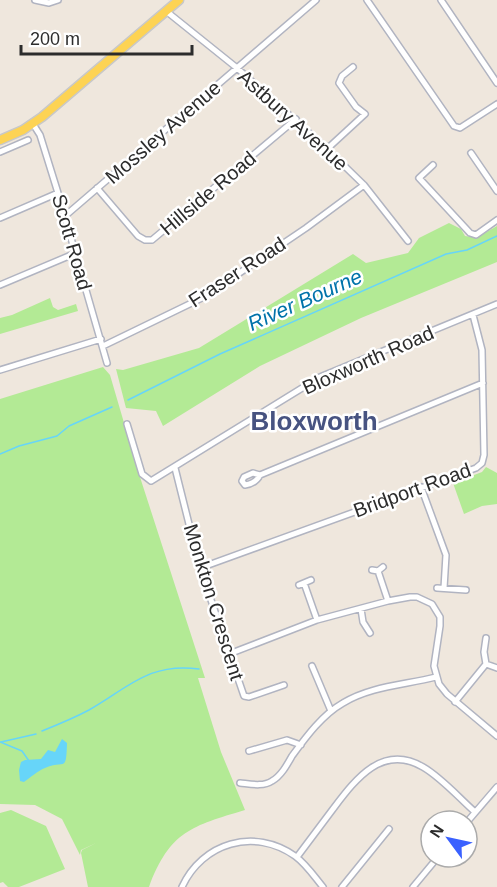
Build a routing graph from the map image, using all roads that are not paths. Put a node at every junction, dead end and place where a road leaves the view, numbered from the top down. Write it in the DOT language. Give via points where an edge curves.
graph roads {
  1 [pos="35,0"];
  2 [pos="58,0"];
  3 [pos="179,0"];
  4 [pos="316,0"];
  5 [pos="367,0"];
  6 [pos="441,0"];
  7 [pos="166,11"];
  8 [pos="353,67"];
  9 [pos="237,68"];
  10 [pos="497,83"];
  11 [pos="497,104"];
  12 [pos="296,119"];
  13 [pos="33,124"];
  14 [pos="0,140"];
  15 [pos="28,140"];
  16 [pos="327,149"];
  17 [pos="0,152"];
  18 [pos="471,153"];
  19 [pos="433,165"];
  20 [pos="364,185"];
  21 [pos="97,189"];
  22 [pos="497,191"];
  23 [pos="58,193"];
  24 [pos="65,216"];
  25 [pos="0,218"];
  26 [pos="497,220"];
  27 [pos="408,241"];
  28 [pos="76,253"];
  29 [pos="0,285"];
  30 [pos="497,304"];
  31 [pos="473,315"];
  32 [pos="101,339"];
  33 [pos="103,346"];
  34 [pos="107,363"];
  35 [pos="0,370"];
  36 [pos="483,383"];
  37 [pos="127,424"];
  38 [pos="175,468"];
  39 [pos="260,475"];
  40 [pos="421,487"];
  41 [pos="200,568"];
  42 [pos="378,569"];
  43 [pos="310,580"];
  44 [pos="466,590"];
  45 [pos="388,601"];
  46 [pos="361,609"];
  47 [pos="317,620"];
  48 [pos="370,633"];
  49 [pos="486,638"];
  50 [pos="229,654"];
  51 [pos="486,664"];
  52 [pos="312,666"];
  53 [pos="497,668"];
  54 [pos="436,677"];
  55 [pos="284,685"];
  56 [pos="456,702"];
  57 [pos="330,711"];
  58 [pos="497,735"];
  59 [pos="301,745"];
  60 [pos="249,751"];
  61 [pos="240,783"];
  62 [pos="497,787"];
  63 [pos="472,809"];
  64 [pos="478,809"];
  65 [pos="389,829"];
  66 [pos="297,857"];
  67 [pos="428,869"];
  68 [pos="182,887"];
  69 [pos="322,887"];
  70 [pos="342,887"];
  71 [pos="413,887"];
  1 -- 2 [label="street"];
  3 -- 7 [label="main road"];
  4 -- 9 [label="street, Mossley Avenue"];
  5 -- 11 [label="street" via="454,126 460,128"];
  6 -- 10 [label="street"];
  7 -- 9 [label="street, Astbury Avenue"];
  7 -- 13 [label="main road"];
  8 -- 16 [label="street" via="339,80 365,114"];
  9 -- 12 [label="street, Astbury Avenue"];
  9 -- 21 [label="street, Mossley Avenue"];
  12 -- 16 [label="street, Astbury Avenue"];
  12 -- 21 [label="street, Hillside Road" via="152,240 138,236"];
  13 -- 14 [label="main road"];
  13 -- 23 [label="street, Scott Road"];
  15 -- 17 [label="street"];
  16 -- 20 [label="street, Astbury Avenue"];
  18 -- 22 [label="street"];
  19 -- 26 [label="street" via="419,178 470,233 476,235"];
  20 -- 27 [label="street, Astbury Avenue"];
  20 -- 33 [label="street, Fraser Road" via="204,297"];
  21 -- 24 [label="street, Mossley Avenue"];
  23 -- 24 [label="street, Scott Road"];
  23 -- 25 [label="street"];
  24 -- 28 [label="street, Scott Road"];
  28 -- 29 [label="street"];
  28 -- 32 [label="street, Scott Road"];
  30 -- 31 [label="street, Bloxworth Road"];
  31 -- 36 [label="street, Bridport Road" via="482,350"];
  31 -- 38 [label="street, Bloxworth Road" via="320,377"];
  32 -- 33 [label="street, Scott Road"];
  32 -- 35 [label="street"];
  33 -- 34 [label="street, Scott Road"];
  36 -- 39 [label="street"];
  36 -- 40 [label="street, Bridport Road" via="482,463"];
  37 -- 38 [label="street, Bloxworth Road" via="142,474 152,481"];
  38 -- 41 [label="street, Monkton Crescent"];
  40 -- 41 [label="street, Bridport Road"];
  40 -- 44 [label="street" via="446,555 440,588"];
  41 -- 50 [label="street, Monkton Crescent"];
  42 -- 45 [label="street"];
  43 -- 47 [label="street" via="301,584"];
  45 -- 46 [label="street"];
  45 -- 54 [label="street" via="414,597 437,610 440,626"];
  46 -- 47 [label="street"];
  46 -- 48 [label="street"];
  47 -- 50 [label="street"];
  49 -- 51 [label="street"];
  50 -- 55 [label="street, Monkton Crescent" via="244,696"];
  51 -- 53 [label="street"];
  51 -- 56 [label="street"];
  52 -- 57 [label="street"];
  54 -- 56 [label="street"];
  54 -- 57 [label="street" via="365,693"];
  56 -- 58 [label="street"];
  57 -- 59 [label="street"];
  59 -- 60 [label="street" via="287,740"];
  59 -- 61 [label="street" via="271,782"];
  62 -- 64 [label="street"];
  63 -- 66 [label="street" via="424,768 413,762 388,760 365,772 350,787"];
  65 -- 70 [label="street"];
  66 -- 68 [label="street" via="262,842 228,843 198,862"];
  66 -- 69 [label="street"];
  67 -- 71 [label="street"];
}
